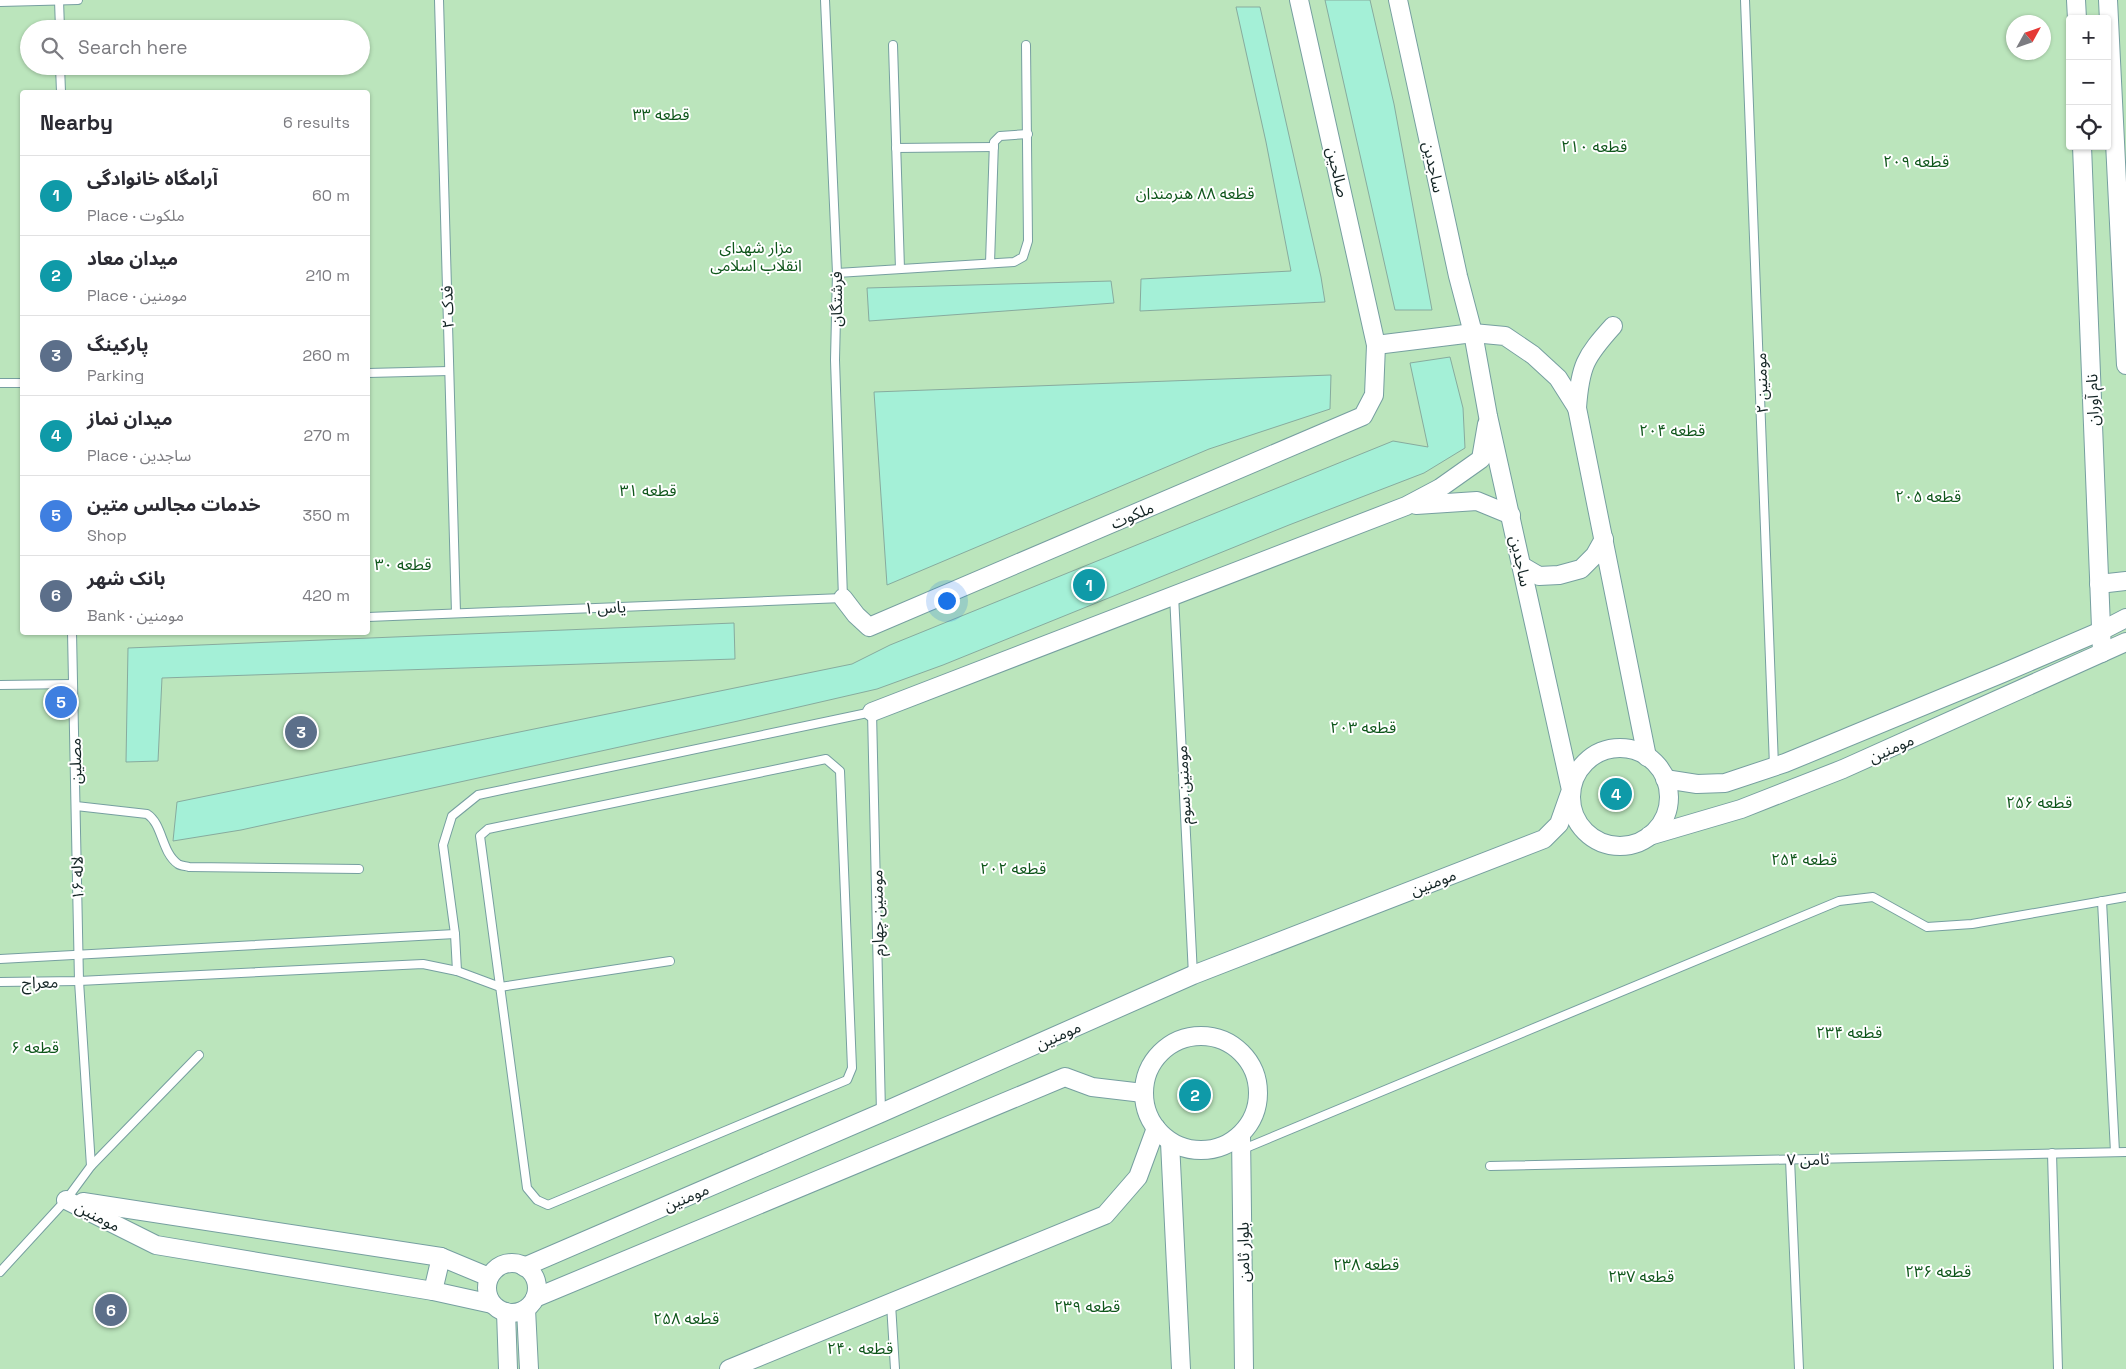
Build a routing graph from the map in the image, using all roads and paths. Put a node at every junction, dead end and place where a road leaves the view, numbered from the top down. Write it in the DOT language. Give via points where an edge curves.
graph roads {
  1 [pos="59,0"];
  2 [pos="78,0"];
  3 [pos="439,0"];
  4 [pos="824,0"];
  5 [pos="1300,0"];
  6 [pos="1398,0"];
  7 [pos="1746,0"];
  8 [pos="2076,0"];
  9 [pos="2108,0"];
  10 [pos="0,2"];
  11 [pos="2077,15"];
  12 [pos="60,20"];
  13 [pos="893,45"];
  14 [pos="1026,45"];
  15 [pos="60,75"];
  16 [pos="61,90"];
  17 [pos="1028,134"];
  18 [pos="994,147"];
  19 [pos="896,148"];
  20 [pos="2082,150"];
  21 [pos="2123,254"];
  22 [pos="990,263"];
  23 [pos="900,270"];
  24 [pos="836,273"];
  25 [pos="1612,326"];
  26 [pos="1473,333"];
  27 [pos="1376,345"];
  28 [pos="2126,365"];
  29 [pos="449,371"];
  30 [pos="370,373"];
  31 [pos="0,383"];
  32 [pos="20,383"];
  33 [pos="1577,408"];
  34 [pos="1488,416"];
  35 [pos="1406,506"];
  36 [pos="1511,515"];
  37 [pos="1604,538"];
  38 [pos="1522,566"];
  39 [pos="2126,581"];
  40 [pos="2099,584"];
  41 [pos="1174,595"];
  42 [pos="843,598"];
  43 [pos="456,614"];
  44 [pos="370,617"];
  45 [pos="2126,618"];
  46 [pos="2101,631"];
  47 [pos="72,635"];
  48 [pos="2126,642"];
  49 [pos="2102,653"];
  50 [pos="73,684"];
  51 [pos="0,685"];
  52 [pos="872,712"];
  53 [pos="1647,756"];
  54 [pos="1774,766"];
  55 [pos="1665,779"];
  56 [pos="1571,790"];
  57 [pos="76,804"];
  58 [pos="1649,836"];
  59 [pos="359,869"];
  60 [pos="2126,897"];
  61 [pos="2102,901"];
  62 [pos="455,934"];
  63 [pos="79,956"];
  64 [pos="0,959"];
  65 [pos="670,961"];
  66 [pos="457,971"];
  67 [pos="1193,976"];
  68 [pos="79,981"];
  69 [pos="0,982"];
  70 [pos="500,987"];
  71 [pos="199,1056"];
  72 [pos="1143,1093"];
  73 [pos="881,1113"];
  74 [pos="1156,1128"];
  75 [pos="1170,1142"];
  76 [pos="1241,1143"];
  77 [pos="2115,1152"];
  78 [pos="2126,1152"];
  79 [pos="2052,1153"];
  80 [pos="1790,1159"];
  81 [pos="91,1166"];
  82 [pos="1490,1166"];
  83 [pos="66,1200"];
  84 [pos="440,1257"];
  85 [pos="524,1266"];
  86 [pos="0,1272"];
  87 [pos="489,1277"];
  88 [pos="433,1291"];
  89 [pos="530,1304"];
  90 [pos="891,1304"];
  91 [pos="499,1308"];
  92 [pos="508,1369"];
  93 [pos="528,1369"];
  94 [pos="729,1369"];
  95 [pos="895,1369"];
  96 [pos="1181,1369"];
  97 [pos="1244,1369"];
  98 [pos="1799,1369"];
  99 [pos="2058,1369"];
  1 -- 2 [label="lane"];
  1 -- 10 [label="lane"];
  1 -- 12 [label="lane"];
  3 -- 29 [label="lane, فدک ۲"];
  4 -- 24 [label="lane, فرشتگان"];
  5 -- 27 [label="street, صالحین"];
  6 -- 26 [label="street, ساجدین"];
  7 -- 54 [label="lane, مومنین ۲"];
  8 -- 11 [label="street"];
  9 -- 21 [label="street"];
  13 -- 19 [label="lane"];
  14 -- 17 [label="lane"];
  15 -- 16 [label="lane"];
  17 -- 18 [label="lane" via="1000,136 996,138"];
  17 -- 22 [label="lane" via="1027,247 1020,260"];
  18 -- 19 [label="lane"];
  18 -- 22 [label="lane"];
  19 -- 23 [label="lane"];
  20 -- 40 [label="street, نام آوران"];
  21 -- 28 [label="street"];
  22 -- 23 [label="lane"];
  23 -- 24 [label="lane"];
  24 -- 42 [label="lane, فرشتگان" via="835,360"];
  25 -- 33 [label="street" via="1591,350 1583,366"];
  26 -- 27 [label="street"];
  26 -- 33 [label="street" via="1505,336 1533,355 1558,378"];
  26 -- 34 [label="street, ساجدین"];
  27 -- 42 [label="street, ملکوت" via="1374,395 1363,416 869,627"];
  29 -- 30 [label="lane"];
  29 -- 43 [label="lane, فدک ۲"];
  31 -- 32 [label="lane"];
  33 -- 37 [label="street"];
  34 -- 35 [label="street" via="1480,459 1440,488"];
  34 -- 36 [label="street, ساجدین"];
  35 -- 36 [label="street" via="1477,501"];
  35 -- 41 [label="street"];
  36 -- 38 [label="street, ساجدین"];
  37 -- 38 [label="street" via="1595,555 1581,568 1559,575 1540,576"];
  37 -- 53 [label="street"];
  38 -- 56 [label="street, ساجدین"];
  39 -- 40 [label="street"];
  40 -- 46 [label="street, نام آوران"];
  41 -- 52 [label="street"];
  41 -- 67 [label="lane, مومنین سوم"];
  42 -- 43 [label="lane, یاس ۱"];
  43 -- 44 [label="lane, یاس ۱"];
  45 -- 46 [label="street, مومنین"];
  46 -- 49 [label="street, نام آوران"];
  46 -- 54 [label="street, مومنین"];
  47 -- 50 [label="lane, مصلین"];
  48 -- 49 [label="street, مومنین"];
  49 -- 58 [label="street, مومنین" via="1843,769 1741,809"];
  50 -- 51 [label="lane"];
  50 -- 57 [label="lane, مصلین"];
  52 -- 62 [label="lane" via="478,795 452,816 443,845"];
  52 -- 73 [label="lane, مومنین چهارم"];
  53 -- 55 [label="street"];
  53 -- 56 [label="street" via="1616,748 1600,752 1586,761 1576,774"];
  54 -- 55 [label="street, مومنین" via="1725,783 1697,784"];
  55 -- 58 [label="street" via="1667,810 1660,825"];
  56 -- 58 [label="street" via="1576,820 1598,841 1613,846 1628,845"];
  56 -- 67 [label="street, مومنین" via="1559,824 1544,839"];
  57 -- 59 [label="lane" via="147,814 155,819 171,856 178,864 190,867"];
  57 -- 63 [label="lane, لاله ۱۶"];
  60 -- 61 [label="lane"];
  61 -- 76 [label="lane" via="1972,924 1927,927 1873,898 1839,901"];
  61 -- 77 [label="lane"];
  62 -- 63 [label="lane, معراج"];
  62 -- 66 [label="lane"];
  63 -- 64 [label="lane, معراج"];
  63 -- 68 [label="lane, لاله ۱۶"];
  65 -- 70 [label="lane"];
  66 -- 68 [label="lane, معراج" via="423,964"];
  66 -- 70 [label="lane, معراج"];
  67 -- 73 [label="street, مومنین"];
  68 -- 69 [label="lane, معراج"];
  68 -- 81 [label="lane, لاله ۱۶"];
  70 -- 70 [label="lane" via="527,1188 537,1200 548,1205 847,1080 852,1068 840,771 826,759 488,829 480,836"];
  71 -- 81 [label="lane"];
  72 -- 74 [label="street" via="1147,1112"];
  72 -- 76 [label="street" via="1146,1074 1155,1058 1169,1044 1187,1037 1206,1035 1224,1040 1240,1050 1252,1065 1258,1083 1258,1102 1253,1120"];
  72 -- 89 [label="street" via="1092,1087 1065,1077"];
  73 -- 85 [label="street, مومنین"];
  74 -- 75 [label="street"];
  74 -- 90 [label="street" via="1138,1177 1105,1215"];
  75 -- 76 [label="street" via="1187,1149 1207,1151"];
  75 -- 96 [label="street"];
  76 -- 97 [label="street, بلوار ثامن"];
  77 -- 78 [label="lane, ثامن ۷"];
  77 -- 79 [label="lane, ثامن ۷"];
  79 -- 80 [label="lane, ثامن ۷"];
  79 -- 99 [label="lane"];
  80 -- 82 [label="lane, ثامن ۷"];
  80 -- 98 [label="lane"];
  81 -- 83 [label="lane"];
  83 -- 84 [label="street, مومنین"];
  83 -- 86 [label="lane"];
  83 -- 88 [label="street, مومنین" via="156,1245"];
  84 -- 87 [label="street, مومنین"];
  84 -- 88 [label="street"];
  85 -- 87 [label="street" via="505,1264"];
  85 -- 89 [label="street" via="536,1284"];
  87 -- 91 [label="street" via="487,1291"];
  88 -- 91 [label="street, مومنین"];
  89 -- 91 [label="street" via="516,1313"];
  89 -- 93 [label="street"];
  90 -- 94 [label="street"];
  90 -- 95 [label="lane"];
  91 -- 92 [label="street"];
}
